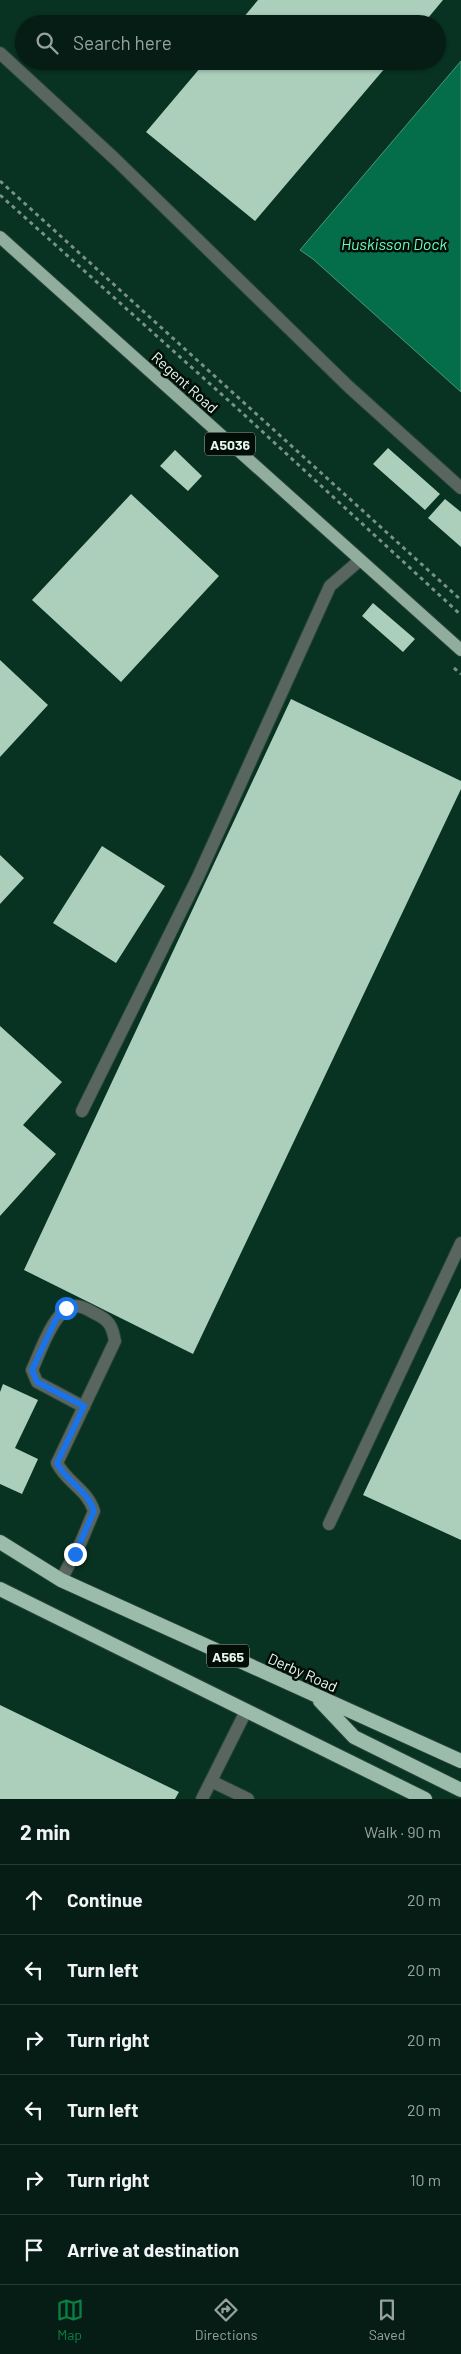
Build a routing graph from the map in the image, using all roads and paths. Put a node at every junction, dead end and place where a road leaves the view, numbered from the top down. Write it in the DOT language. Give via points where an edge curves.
graph roads {
  1 [pos="0,53"];
  2 [pos="15,67"];
  3 [pos="19,70"];
  4 [pos="0,181"];
  5 [pos="0,195"];
  6 [pos="0,237"];
  7 [pos="461,488"];
  8 [pos="360,560"];
  9 [pos="461,600"];
  10 [pos="461,615"];
  11 [pos="461,650"];
  12 [pos="82,1110"];
  13 [pos="461,1243"];
  14 [pos="84,1406"];
  15 [pos="329,1524"];
  16 [pos="0,1542"];
  17 [pos="61,1580"];
  18 [pos="0,1589"];
  19 [pos="314,1695"];
  20 [pos="246,1711"];
  21 [pos="461,1762"];
  22 [pos="211,1781"];
  23 [pos="461,1790"];
  24 [pos="202,1799"];
  25 [pos="248,1799"];
  26 [pos="425,1799"];
  1 -- 2 [label="street"];
  3 -- 7 [label="street" via="122,165 349,387"];
  4 -- 9 [label="path"];
  5 -- 10 [label="path"];
  6 -- 8 [label="main road, Regent Road / A5036"];
  8 -- 11 [label="main road, Regent Road / A5036"];
  8 -- 12 [label="street" via="330,586 198,877"];
  13 -- 15 [label="street"];
  14 -- 14 [label="street" via="115,1341 113,1328 107,1319 78,1305 66,1308 56,1319 32,1370 37,1382"];
  14 -- 17 [label="street" via="57,1463 63,1475 90,1498 94,1511"];
  16 -- 17 [label="highway, Derby Road / A565"];
  17 -- 19 [label="highway, Derby Road / A565"];
  18 -- 20 [label="highway, A565"];
  19 -- 21 [label="highway, Derby Road / A565"];
  19 -- 23 [label="highway" via="354,1737"];
  20 -- 22 [label="street"];
  20 -- 26 [label="highway, A565"];
  22 -- 24 [label="street"];
  22 -- 25 [label="street"];
}
